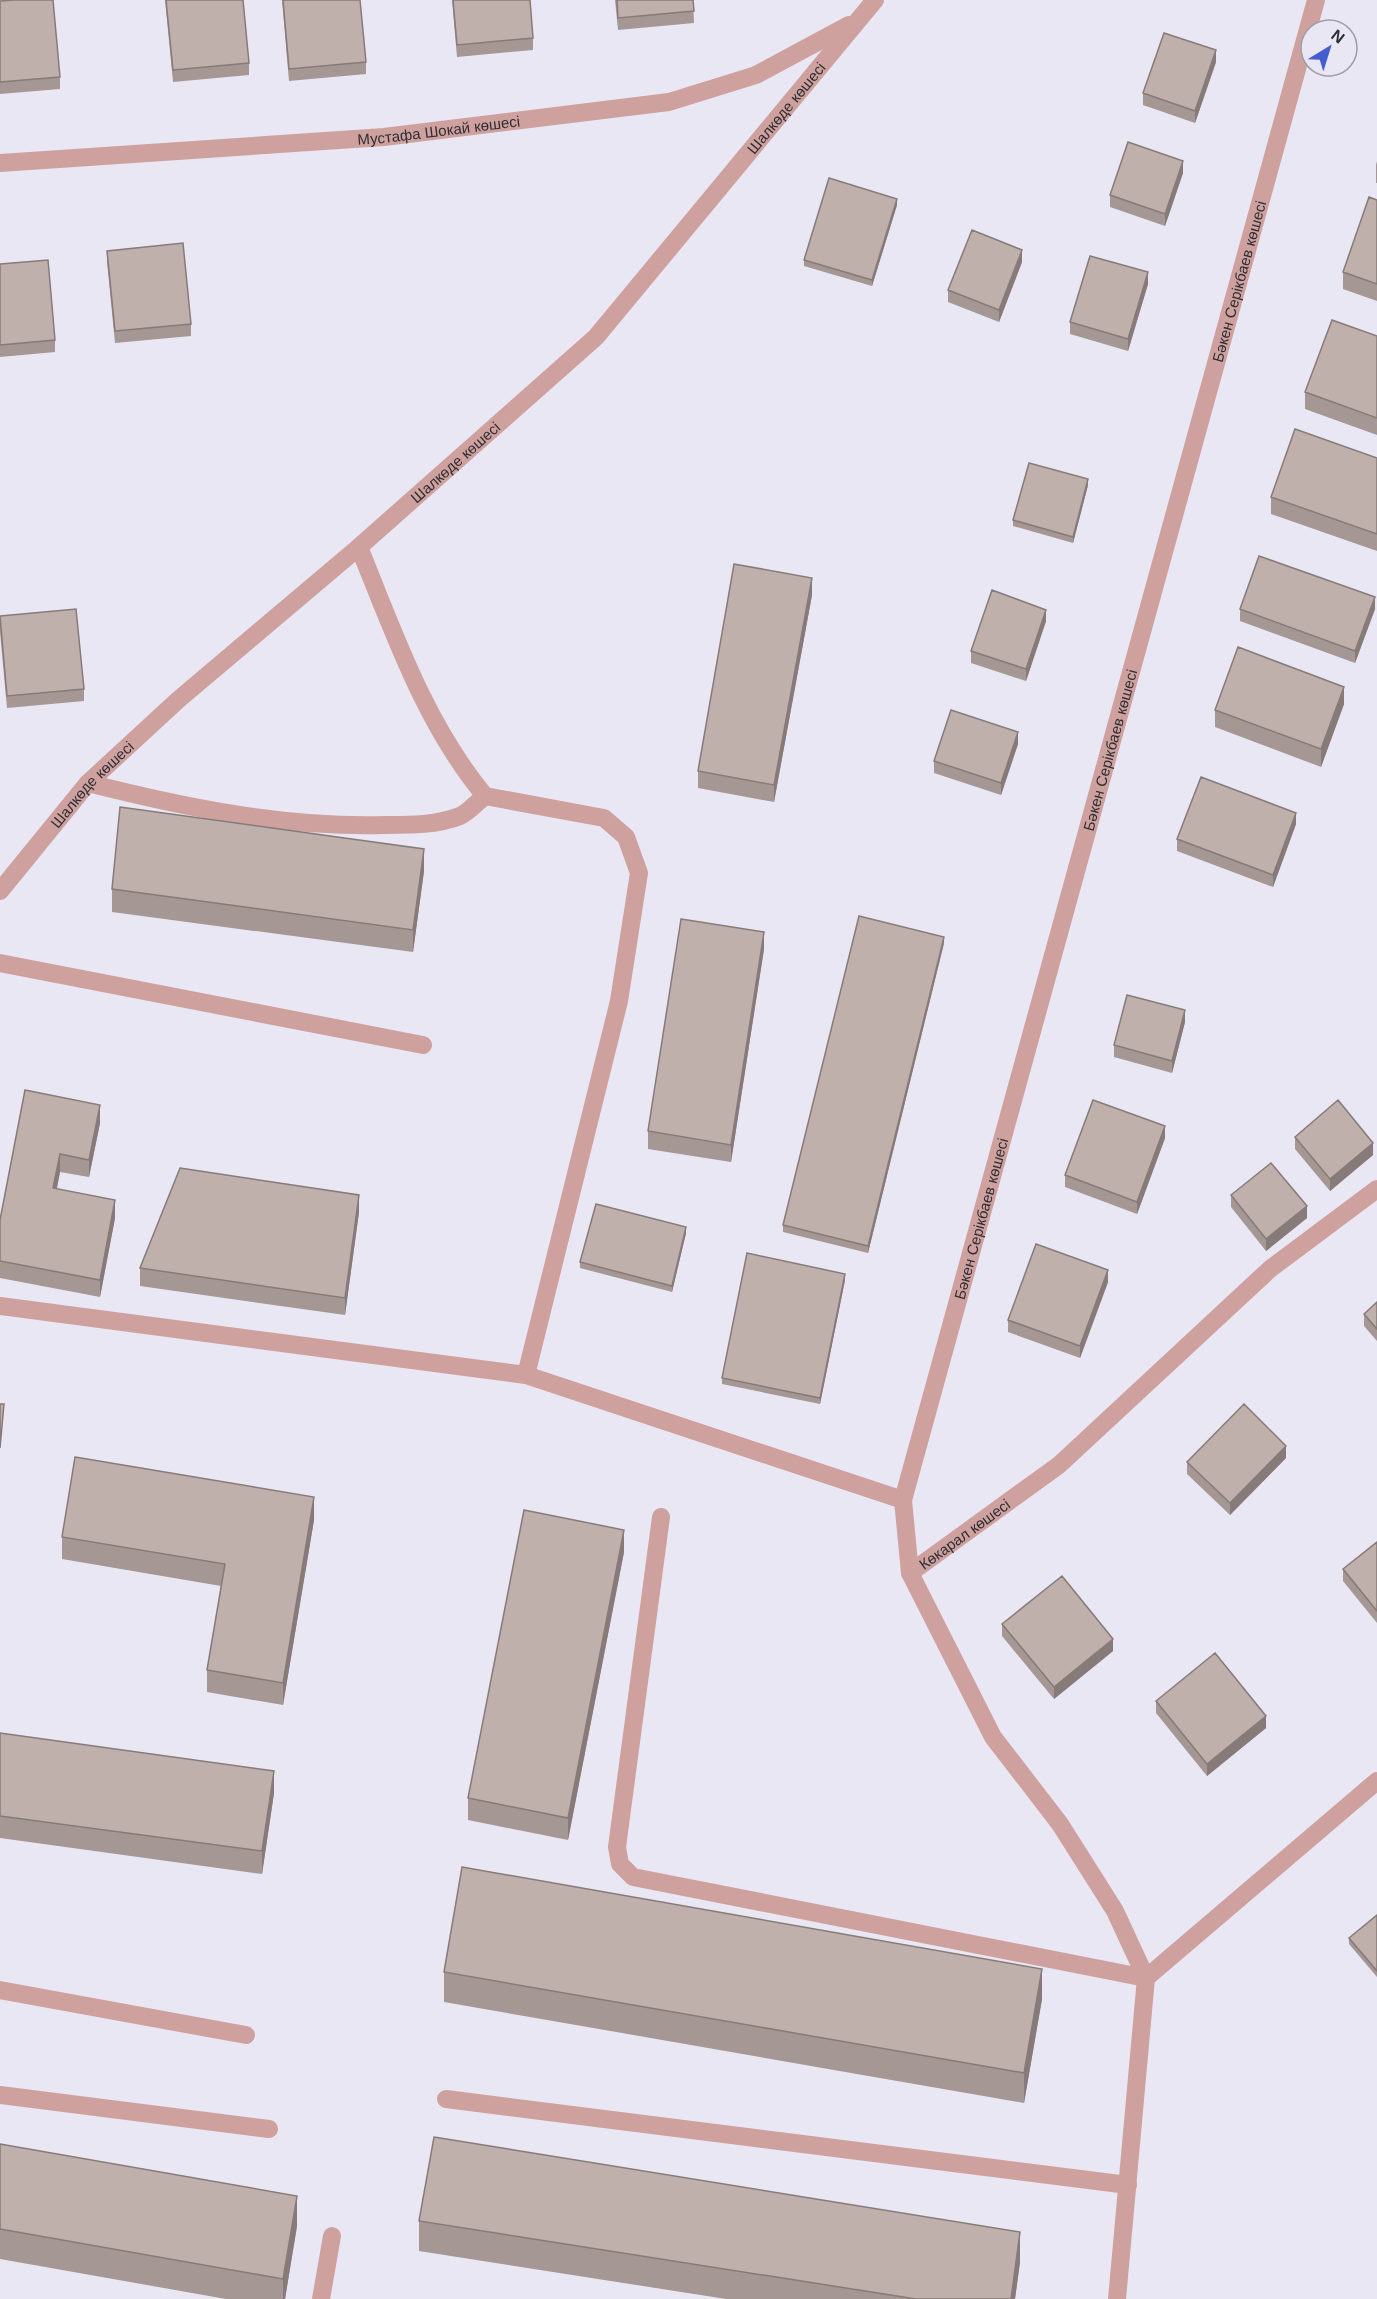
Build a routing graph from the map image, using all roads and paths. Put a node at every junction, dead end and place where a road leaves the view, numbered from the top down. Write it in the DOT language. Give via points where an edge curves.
graph roads {
  1 [pos="875,0"];
  2 [pos="1317,0"];
  3 [pos="858,21"];
  4 [pos="0,163"];
  5 [pos="358,547"];
  6 [pos="88,783"];
  7 [pos="485,796"];
  8 [pos="0,891"];
  9 [pos="0,963"];
  10 [pos="423,1045"];
  11 [pos="1377,1189"];
  12 [pos="0,1306"];
  13 [pos="526,1375"];
  14 [pos="903,1500"];
  15 [pos="661,1517"];
  16 [pos="910,1573"];
  17 [pos="1377,1781"];
  18 [pos="1146,1978"];
  19 [pos="0,1990"];
  20 [pos="246,2035"];
  21 [pos="0,2095"];
  22 [pos="446,2099"];
  23 [pos="269,2130"];
  24 [pos="1128,2185"];
  25 [pos="332,2236"];
  26 [pos="321,2299"];
  27 [pos="1117,2299"];
  1 -- 3 [label="street, Шалкөде көшесі"];
  2 -- 14 [label="street, Бәкен Серікбаев көшесі"];
  3 -- 4 [label="street, Мустафа Шокай көшесі" via="756,75 669,102 384,137"];
  3 -- 5 [label="street, Шалкөде көшесі" via="596,337"];
  5 -- 6 [label="street, Шалкөде көшесі" via="178,699"];
  5 -- 7 [label="street" via="414,681 452,752"];
  6 -- 7 [label="street" via="266,820 349,826 424,824 461,816"];
  6 -- 8 [label="street, Шалкөде көшесі"];
  7 -- 13 [label="street" via="604,818 627,837 639,873 619,1001"];
  9 -- 10 [label="street"];
  11 -- 16 [label="street, Көкарал көшесі" via="1270,1269 1059,1465"];
  12 -- 13 [label="street"];
  13 -- 14 [label="street"];
  14 -- 16 [label="street, Көкарал көшесі"];
  15 -- 18 [label="street" via="616,1847 620,1864 633,1877"];
  16 -- 18 [label="street" via="993,1737 1060,1824 1115,1911"];
  17 -- 18 [label="street"];
  18 -- 24 [label="street"];
  19 -- 20 [label="street"];
  21 -- 23 [label="street"];
  22 -- 24 [label="street"];
  24 -- 27 [label="street"];
  25 -- 26 [label="street"];
}
